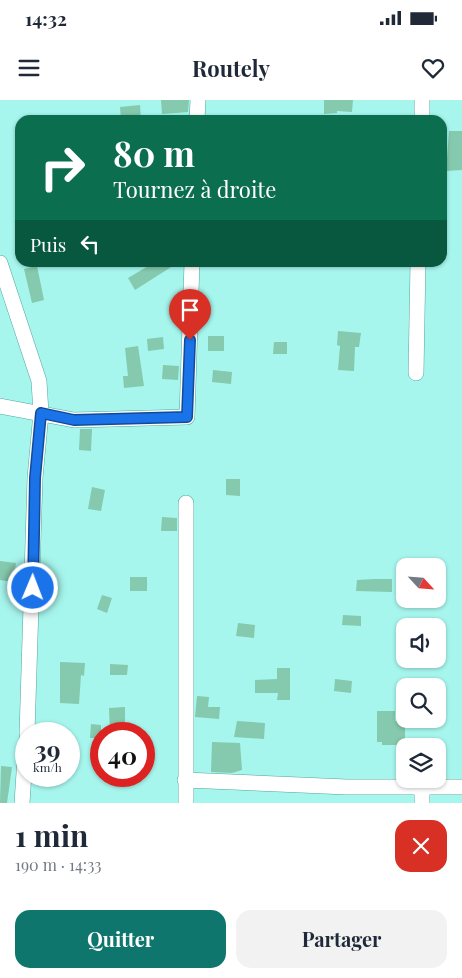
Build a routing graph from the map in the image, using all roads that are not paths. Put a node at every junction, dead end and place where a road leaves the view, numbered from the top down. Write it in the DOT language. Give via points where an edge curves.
graph roads {
  1 [pos="198,100"];
  2 [pos="422,100"];
  3 [pos="197,115"];
  4 [pos="422,115"];
  5 [pos="0,263"];
  6 [pos="192,267"];
  7 [pos="418,267"];
  8 [pos="416,373"];
  9 [pos="0,406"];
  10 [pos="41,413"];
  11 [pos="186,503"];
  12 [pos="27,722"];
  13 [pos="185,780"];
  14 [pos="396,786"];
  15 [pos="23,787"];
  16 [pos="446,787"];
  17 [pos="462,787"];
  18 [pos="422,788"];
  19 [pos="22,803"];
  20 [pos="186,803"];
  21 [pos="422,803"];
  1 -- 3 [label="street"];
  2 -- 4 [label="street"];
  5 -- 10 [label="street" via="38,381"];
  6 -- 10 [label="street" via="187,417 74,420"];
  7 -- 8 [label="street"];
  9 -- 10 [label="street"];
  10 -- 12 [label="street" via="35,478"];
  11 -- 13 [label="street"];
  13 -- 14 [label="street"];
  13 -- 20 [label="street"];
  15 -- 19 [label="street"];
  16 -- 17 [label="street"];
  18 -- 21 [label="street"];
}
